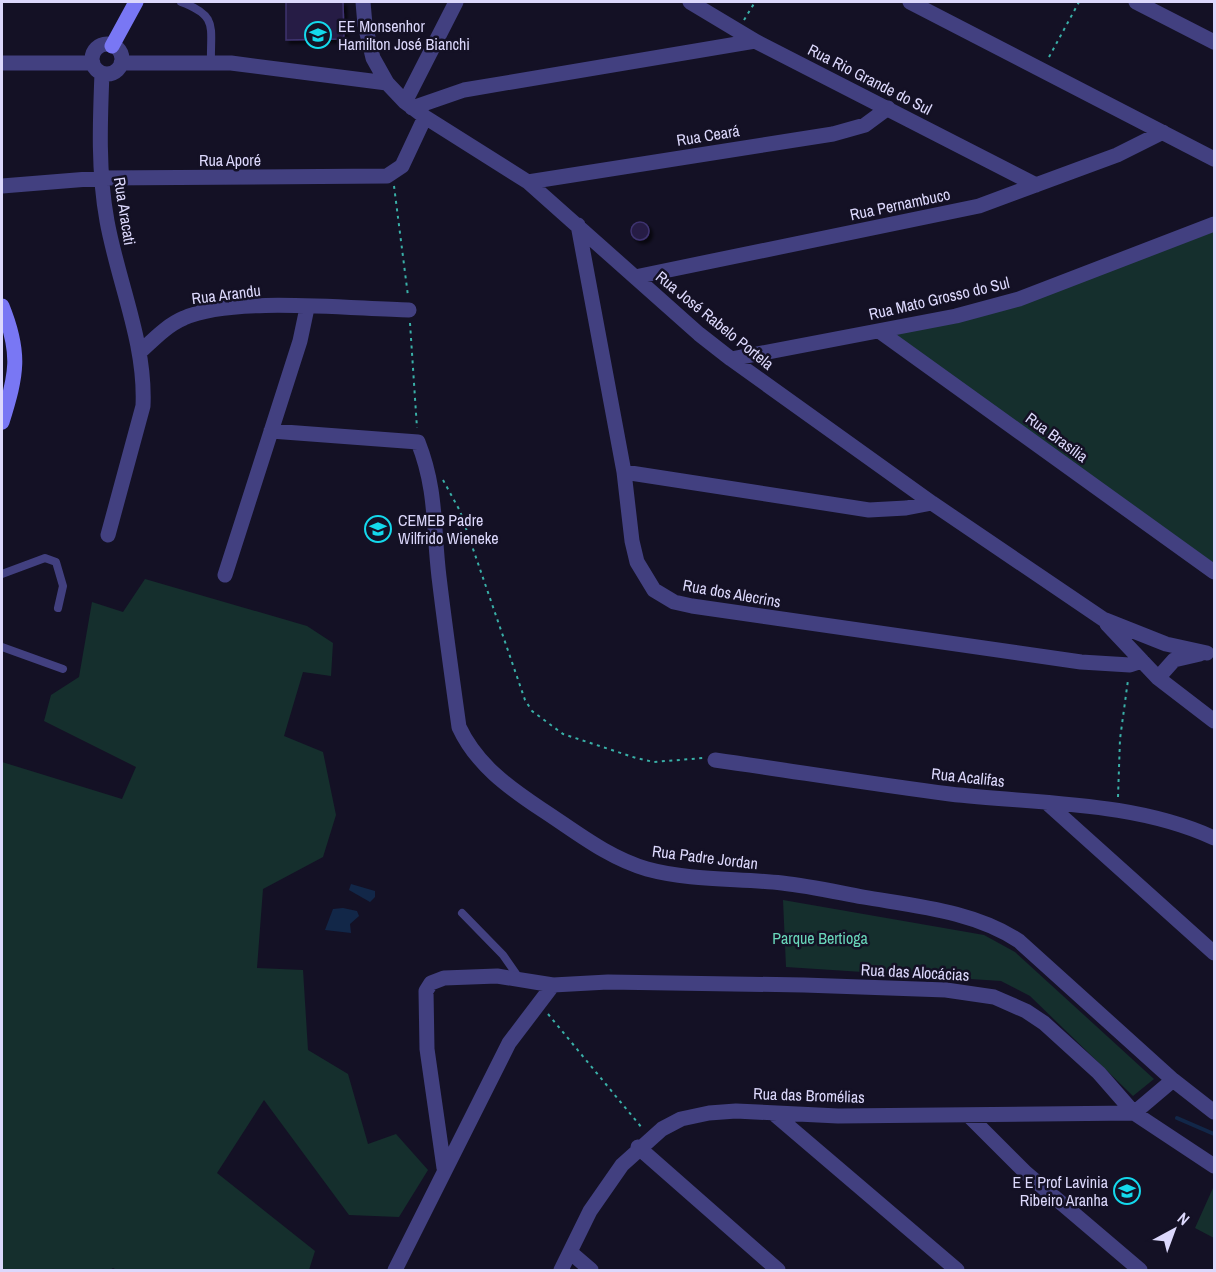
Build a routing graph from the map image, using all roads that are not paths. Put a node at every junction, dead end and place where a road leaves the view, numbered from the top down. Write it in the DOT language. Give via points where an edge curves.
graph roads {
  1 [pos="136,2"];
  2 [pos="181,2"];
  3 [pos="363,2"];
  4 [pos="456,2"];
  5 [pos="690,2"];
  6 [pos="910,2"];
  7 [pos="1136,2"];
  8 [pos="755,41"];
  9 [pos="1215,42"];
  10 [pos="112,46"];
  11 [pos="2,63"];
  12 [pos="121,63"];
  13 [pos="211,63"];
  14 [pos="97,68"];
  15 [pos="387,83"];
  16 [pos="409,105"];
  17 [pos="888,108"];
  18 [pos="425,117"];
  19 [pos="1163,132"];
  20 [pos="1215,159"];
  21 [pos="100,178"];
  22 [pos="528,182"];
  23 [pos="1036,184"];
  24 [pos="2,186"];
  25 [pos="1215,224"];
  26 [pos="578,225"];
  27 [pos="635,278"];
  28 [pos="2,306"];
  29 [pos="306,308"];
  30 [pos="409,310"];
  31 [pos="879,331"];
  32 [pos="140,352"];
  33 [pos="731,359"];
  34 [pos="2,422"];
  35 [pos="271,431"];
  36 [pos="624,472"];
  37 [pos="932,502"];
  38 [pos="108,535"];
  39 [pos="1215,572"];
  40 [pos="2,574"];
  41 [pos="225,575"];
  42 [pos="58,608"];
  43 [pos="1103,619"];
  44 [pos="2,647"];
  45 [pos="1211,651"];
  46 [pos="1136,663"];
  47 [pos="63,669"];
  48 [pos="1158,678"];
  49 [pos="1215,721"];
  50 [pos="715,760"];
  51 [pos="1047,803"];
  52 [pos="1215,838"];
  53 [pos="462,913"];
  54 [pos="1215,953"];
  55 [pos="520,980"];
  56 [pos="553,985"];
  57 [pos="1173,1080"];
  58 [pos="1215,1112"];
  59 [pos="773,1113"];
  60 [pos="1134,1113"];
  61 [pos="969,1116"];
  62 [pos="644,1143"];
  63 [pos="1215,1166"];
  64 [pos="444,1168"];
  65 [pos="570,1252"];
  66 [pos="395,1270"];
  67 [pos="561,1270"];
  68 [pos="591,1270"];
  69 [pos="778,1270"];
  70 [pos="957,1270"];
  71 [pos="1140,1270"];
  1 -- 10 [label="street"];
  2 -- 13 [label="lane" via="202,10 208,17"];
  3 -- 15 [label="street, Rua José Rabelo Portela" via="373,57"];
  4 -- 16 [label="street"];
  5 -- 8 [label="street, Rua Rio Grande do Sul"];
  6 -- 19 [label="street"];
  7 -- 9 [label="street"];
  8 -- 16 [label="street" via="464,90"];
  8 -- 17 [label="street, Rua Rio Grande do Sul"];
  10 -- 12 [label="street" via="119,51"];
  10 -- 14 [label="street" via="99,47 93,54"];
  11 -- 14 [label="street"];
  12 -- 13 [label="street"];
  12 -- 14 [label="street" via="116,71"];
  13 -- 15 [label="street" via="320,72"];
  14 -- 21 [label="street, Rua Aracati"];
  15 -- 16 [label="street, Rua José Rabelo Portela"];
  16 -- 18 [label="street, Rua José Rabelo Portela"];
  17 -- 22 [label="street, Rua Ceará" via="865,125 842,132"];
  17 -- 23 [label="street, Rua Rio Grande do Sul"];
  18 -- 21 [label="street, Rua Aporé" via="402,166 387,176"];
  18 -- 22 [label="street, Rua José Rabelo Portela"];
  19 -- 20 [label="street"];
  19 -- 23 [label="street, Rua Pernambuco" via="1117,155"];
  21 -- 24 [label="street, Rua Aporé"];
  21 -- 32 [label="street, Rua Aracati" via="120,281"];
  22 -- 26 [label="street, Rua José Rabelo Portela"];
  23 -- 27 [label="street, Rua Pernambuco" via="979,206"];
  25 -- 31 [label="street, Rua Mato Grosso do Sul" via="1019,299"];
  26 -- 27 [label="street, Rua José Rabelo Portela"];
  26 -- 36 [label="street, Rua dos Alecrins"];
  27 -- 33 [label="street, Rua José Rabelo Portela"];
  28 -- 34 [label="street" via="13,333 16,356"];
  29 -- 30 [label="street, Rua Arandu"];
  29 -- 32 [label="street, Rua Arandu" via="262,306 196,313 174,323"];
  29 -- 35 [label="street" via="300,341"];
  31 -- 33 [label="street, Rua Mato Grosso do Sul"];
  31 -- 39 [label="street, Rua Brasília"];
  32 -- 38 [label="street" via="143,406"];
  33 -- 37 [label="street, Rua José Rabelo Portela"];
  35 -- 41 [label="street"];
  35 -- 57 [label="street, Rua Padre Jordan" via="418,442 435,503 439,575 459,727 467,744 494,774 586,839 630,864 670,873 784,883 916,906 998,928 1018,941"];
  36 -- 37 [label="street" via="869,510"];
  36 -- 46 [label="street, Rua dos Alecrins" via="637,562 654,590 674,602 1080,662"];
  37 -- 43 [label="street, Rua José Rabelo Portela"];
  40 -- 42 [label="lane" via="45,558 56,562 63,586"];
  43 -- 45 [label="street" via="1166,644"];
  43 -- 46 [label="street"];
  44 -- 47 [label="lane"];
  45 -- 48 [label="street" via="1174,660"];
  46 -- 48 [label="street"];
  48 -- 49 [label="street"];
  50 -- 51 [label="street, Rua Acalifas" via="951,794"];
  51 -- 52 [label="street, Rua Acalifas" via="1176,824"];
  51 -- 54 [label="street"];
  53 -- 55 [label="lane" via="503,955"];
  55 -- 56 [label="street"];
  55 -- 64 [label="street" via="497,976 444,978 431,983 426,991 427,1049"];
  56 -- 60 [label="street, Rua das Alocácias" via="804,985 946,990 994,997 1044,1023 1099,1073"];
  56 -- 64 [label="street" via="509,1043"];
  57 -- 58 [label="street, Rua Padre Jordan"];
  57 -- 60 [label="street"];
  59 -- 61 [label="street, Rua das Bromélias"];
  59 -- 62 [label="street, Rua das Bromélias" via="709,1113 681,1119"];
  59 -- 70 [label="street"];
  60 -- 61 [label="street, Rua das Bromélias"];
  60 -- 63 [label="street, Rua das Alocácias"];
  61 -- 71 [label="street" via="1026,1173"];
  62 -- 65 [label="street, Rua das Bromélias" via="606,1186"];
  62 -- 69 [label="street"];
  64 -- 66 [label="street"];
  65 -- 67 [label="street, Rua das Bromélias"];
  65 -- 68 [label="street"];
}
